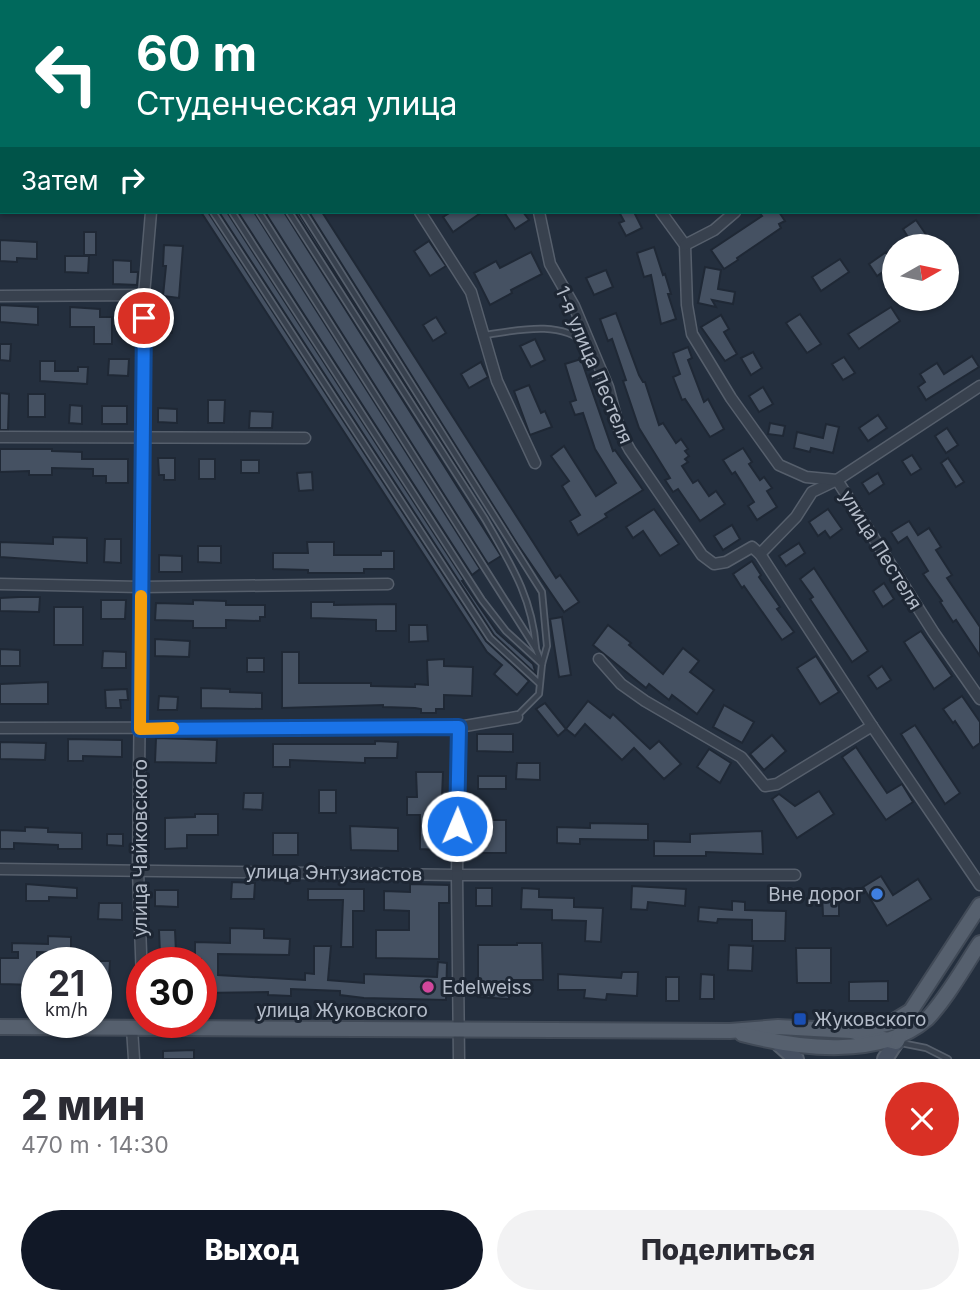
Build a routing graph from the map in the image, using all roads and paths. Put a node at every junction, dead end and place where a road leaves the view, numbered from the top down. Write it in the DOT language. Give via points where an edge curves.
graph roads {
  1 [pos="151,214"];
  2 [pos="214,214"];
  3 [pos="233,214"];
  4 [pos="260,214"];
  5 [pos="290,214"];
  6 [pos="304,214"];
  7 [pos="421,214"];
  8 [pos="539,214"];
  9 [pos="662,214"];
  10 [pos="733,214"];
  11 [pos="685,245"];
  12 [pos="144,295"];
  13 [pos="0,296"];
  14 [pos="484,335"];
  15 [pos="592,349"];
  16 [pos="980,386"];
  17 [pos="0,437"];
  18 [pos="305,438"];
  19 [pos="144,439"];
  20 [pos="535,463"];
  21 [pos="837,480"];
  22 [pos="760,554"];
  23 [pos="0,584"];
  24 [pos="388,584"];
  25 [pos="141,587"];
  26 [pos="536,649"];
  27 [pos="599,659"];
  28 [pos="542,664"];
  29 [pos="540,684"];
  30 [pos="980,699"];
  31 [pos="516,717"];
  32 [pos="872,726"];
  33 [pos="459,727"];
  34 [pos="0,728"];
  35 [pos="140,729"];
  36 [pos="0,869"];
  37 [pos="138,870"];
  38 [pos="457,875"];
  39 [pos="794,875"];
  40 [pos="980,885"];
  41 [pos="980,905"];
  42 [pos="980,943"];
  43 [pos="141,947"];
  44 [pos="912,1009"];
  45 [pos="126,1026"];
  46 [pos="0,1027"];
  47 [pos="217,1027"];
  48 [pos="459,1030"];
  49 [pos="833,1030"];
  50 [pos="730,1031"];
  51 [pos="851,1031"];
  52 [pos="137,1038"];
  53 [pos="896,1042"];
  54 [pos="779,1044"];
  55 [pos="830,1049"];
  56 [pos="134,1059"];
  57 [pos="458,1059"];
  58 [pos="796,1059"];
  59 [pos="885,1059"];
  60 [pos="948,1059"];
  1 -- 12 [label="street, улица Чайковского"];
  2 -- 29 [label="lane" via="490,638"];
  3 -- 28 [label="lane" via="482,600 506,631"];
  4 -- 26 [label="lane"];
  5 -- 26 [label="lane" via="485,519 529,603"];
  6 -- 28 [label="lane" via="542,592 547,646"];
  7 -- 14 [label="street" via="471,292"];
  8 -- 15 [label="street, 1-я улица Пестеля" via="550,264"];
  9 -- 11 [label="street"];
  10 -- 11 [label="street"];
  11 -- 21 [label="street, улица Пестеля" via="692,334 731,398 779,464 806,477"];
  12 -- 13 [label="street"];
  12 -- 19 [label="street, улица Чайковского"];
  14 -- 15 [label="lane" via="531,328 553,330 578,337"];
  14 -- 20 [label="street" via="497,381"];
  15 -- 22 [label="street, 1-я улица Пестеля" via="620,432 702,555 714,564 752,547"];
  16 -- 21 [label="street"];
  17 -- 19 [label="street"];
  18 -- 19 [label="street"];
  19 -- 25 [label="street, улица Чайковского"];
  21 -- 22 [label="street" via="811,492 796,517"];
  21 -- 30 [label="street, улица Пестеля"];
  22 -- 32 [label="street"];
  23 -- 25 [label="street"];
  24 -- 25 [label="street"];
  25 -- 35 [label="street, улица Чайковского"];
  26 -- 28 [label="lane"];
  27 -- 32 [label="street" via="621,684 645,701 741,757 765,786 776,784"];
  28 -- 29 [label="lane"];
  29 -- 31 [label="lane" via="539,694"];
  31 -- 33 [label="street"];
  32 -- 40 [label="street"];
  33 -- 35 [label="street"];
  33 -- 38 [label="street"];
  34 -- 35 [label="street"];
  35 -- 37 [label="street, улица Чайковского"];
  36 -- 37 [label="street, улица Энтузиастов"];
  37 -- 38 [label="street, улица Энтузиастов"];
  37 -- 43 [label="street, улица Чайковского"];
  38 -- 39 [label="street, улица Энтузиастов"];
  38 -- 48 [label="street"];
  41 -- 44 [label="main road"];
  42 -- 53 [label="main road" via="929,1018"];
  44 -- 51 [label="main road" via="900,1020"];
  44 -- 53 [label="main road"];
  45 -- 46 [label="main road, улица Жуковского"];
  47 -- 48 [label="main road, улица Жуковского"];
  48 -- 50 [label="main road, улица Жуковского"];
  48 -- 57 [label="street"];
  49 -- 50 [label="main road, улица Жуковского" via="778,1027"];
  49 -- 51 [label="main road, улица Жуковского"];
  49 -- 55 [label="main road"];
  50 -- 54 [label="main road"];
  51 -- 53 [label="main road"];
  52 -- 56 [label="street"];
  53 -- 55 [label="main road" via="853,1051"];
  53 -- 59 [label="main road"];
  53 -- 60 [label="lane" via="926,1048"];
  54 -- 55 [label="main road"];
  54 -- 58 [label="main road"];
}
